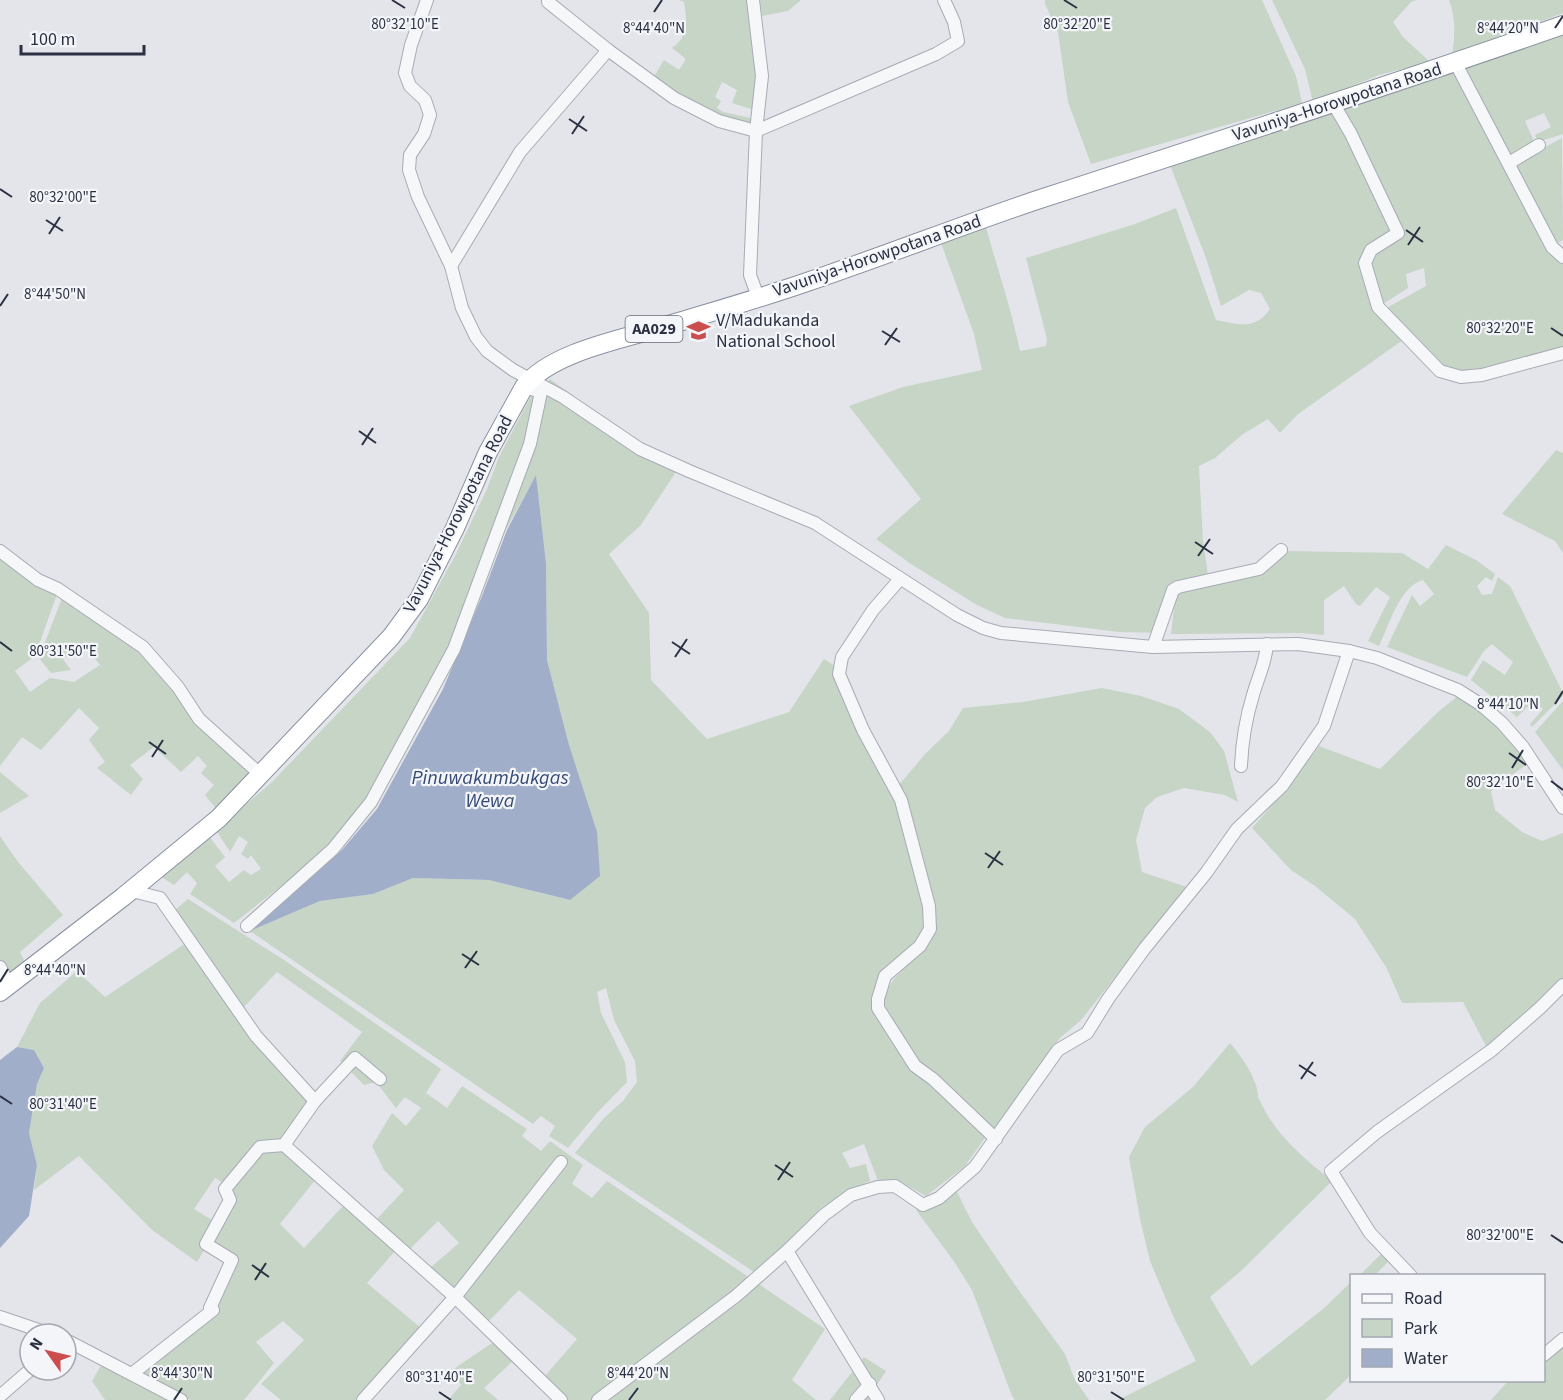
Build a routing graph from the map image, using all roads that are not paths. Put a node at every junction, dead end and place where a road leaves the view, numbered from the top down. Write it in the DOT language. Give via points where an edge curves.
graph roads {
  1 [pos="427,0"];
  2 [pos="548,0"];
  3 [pos="753,0"];
  4 [pos="944,0"];
  5 [pos="1563,25"];
  6 [pos="608,50"];
  7 [pos="1455,62"];
  8 [pos="1333,103"];
  9 [pos="756,131"];
  10 [pos="1539,146"];
  11 [pos="1509,163"];
  12 [pos="1563,256"];
  13 [pos="451,266"];
  14 [pos="758,297"];
  15 [pos="1563,353"];
  16 [pos="527,383"];
  17 [pos="1281,550"];
  18 [pos="0,551"];
  19 [pos="900,579"];
  20 [pos="1267,644"];
  21 [pos="1153,647"];
  22 [pos="1349,651"];
  23 [pos="1241,766"];
  24 [pos="261,774"];
  25 [pos="1563,808"];
  26 [pos="132,891"];
  27 [pos="247,926"];
  28 [pos="0,968"];
  29 [pos="1563,985"];
  30 [pos="4,988"];
  31 [pos="380,1079"];
  32 [pos="315,1101"];
  33 [pos="996,1139"];
  34 [pos="284,1145"];
  35 [pos="561,1162"];
  36 [pos="787,1251"];
  37 [pos="1410,1274"];
  38 [pos="455,1297"];
  39 [pos="0,1317"];
  40 [pos="18,1323"];
  41 [pos="1563,1339"];
  42 [pos="78,1346"];
  43 [pos="1545,1354"];
  44 [pos="133,1373"];
  45 [pos="18,1380"];
  46 [pos="870,1384"];
  47 [pos="0,1396"];
  48 [pos="181,1400"];
  49 [pos="363,1400"];
  50 [pos="561,1400"];
  51 [pos="598,1400"];
  52 [pos="856,1400"];
  53 [pos="878,1400"];
  1 -- 13 [label="street" via="405,73 410,86 425,100 430,115 424,134 410,155 409,170"];
  2 -- 6 [label="street"];
  3 -- 9 [label="street" via="762,76"];
  4 -- 9 [label="street" via="958,41"];
  5 -- 7 [label="highway, Vavuniya-Horowpotana Road / AA029"];
  6 -- 9 [label="street" via="674,98 719,121"];
  6 -- 13 [label="street" via="520,152"];
  7 -- 8 [label="highway, Vavuniya-Horowpotana Road / AA029"];
  7 -- 11 [label="street"];
  8 -- 14 [label="highway, Vavuniya-Horowpotana Road / AA029"];
  8 -- 15 [label="street" via="1398,233 1371,250 1365,263 1378,308 1440,371 1461,377"];
  9 -- 14 [label="street" via="750,275"];
  10 -- 11 [label="street"];
  11 -- 12 [label="street" via="1552,247"];
  13 -- 16 [label="street" via="462,308 476,337 487,351"];
  14 -- 16 [label="highway, Vavuniya-Horowpotana Road / AA029" via="598,345 560,361"];
  16 -- 19 [label="street" via="563,397 640,449 815,523"];
  16 -- 24 [label="highway, Vavuniya-Horowpotana Road / AA029" via="488,452 419,599 391,637"];
  16 -- 27 [label="street" via="541,392 530,444 454,649 371,802 333,849"];
  17 -- 21 [label="street" via="1259,569 1173,590"];
  18 -- 24 [label="street" via="142,646 178,687 199,719"];
  19 -- 21 [label="street" via="957,615 1001,633"];
  19 -- 33 [label="street" via="873,610 842,657 839,674 863,730 901,800 929,906 930,929 920,946 885,976 878,1008 915,1066"];
  20 -- 21 [label="street"];
  20 -- 22 [label="street"];
  20 -- 23 [label="street" via="1243,735"];
  22 -- 25 [label="street" via="1458,690 1480,704 1523,747"];
  22 -- 33 [label="street" via="1324,726 1282,786 1238,829 1144,948 1087,1034 1058,1050"];
  24 -- 26 [label="highway, Vavuniya-Horowpotana Road / AA029" via="219,818"];
  26 -- 30 [label="highway, Vavuniya-Horowpotana Road / AA029"];
  26 -- 32 [label="street" via="160,898 256,1036"];
  28 -- 30 [label="street"];
  29 -- 37 [label="street" via="1492,1050 1377,1132 1331,1171 1370,1233"];
  31 -- 32 [label="street" via="355,1058"];
  32 -- 34 [label="street"];
  33 -- 36 [label="street" via="975,1167 939,1198 923,1205 895,1186 851,1195"];
  34 -- 38 [label="street"];
  34 -- 44 [label="street" via="260,1147 225,1190 230,1200 206,1244 232,1260 210,1308 213,1310"];
  35 -- 38 [label="street"];
  36 -- 46 [label="street"];
  36 -- 51 [label="street" via="735,1296"];
  38 -- 49 [label="street"];
  38 -- 50 [label="street"];
  39 -- 40 [label="street"];
  41 -- 43 [label="street"];
  42 -- 44 [label="street"];
  44 -- 48 [label="street"];
  45 -- 47 [label="street"];
  46 -- 52 [label="street"];
  46 -- 53 [label="street"];
}
